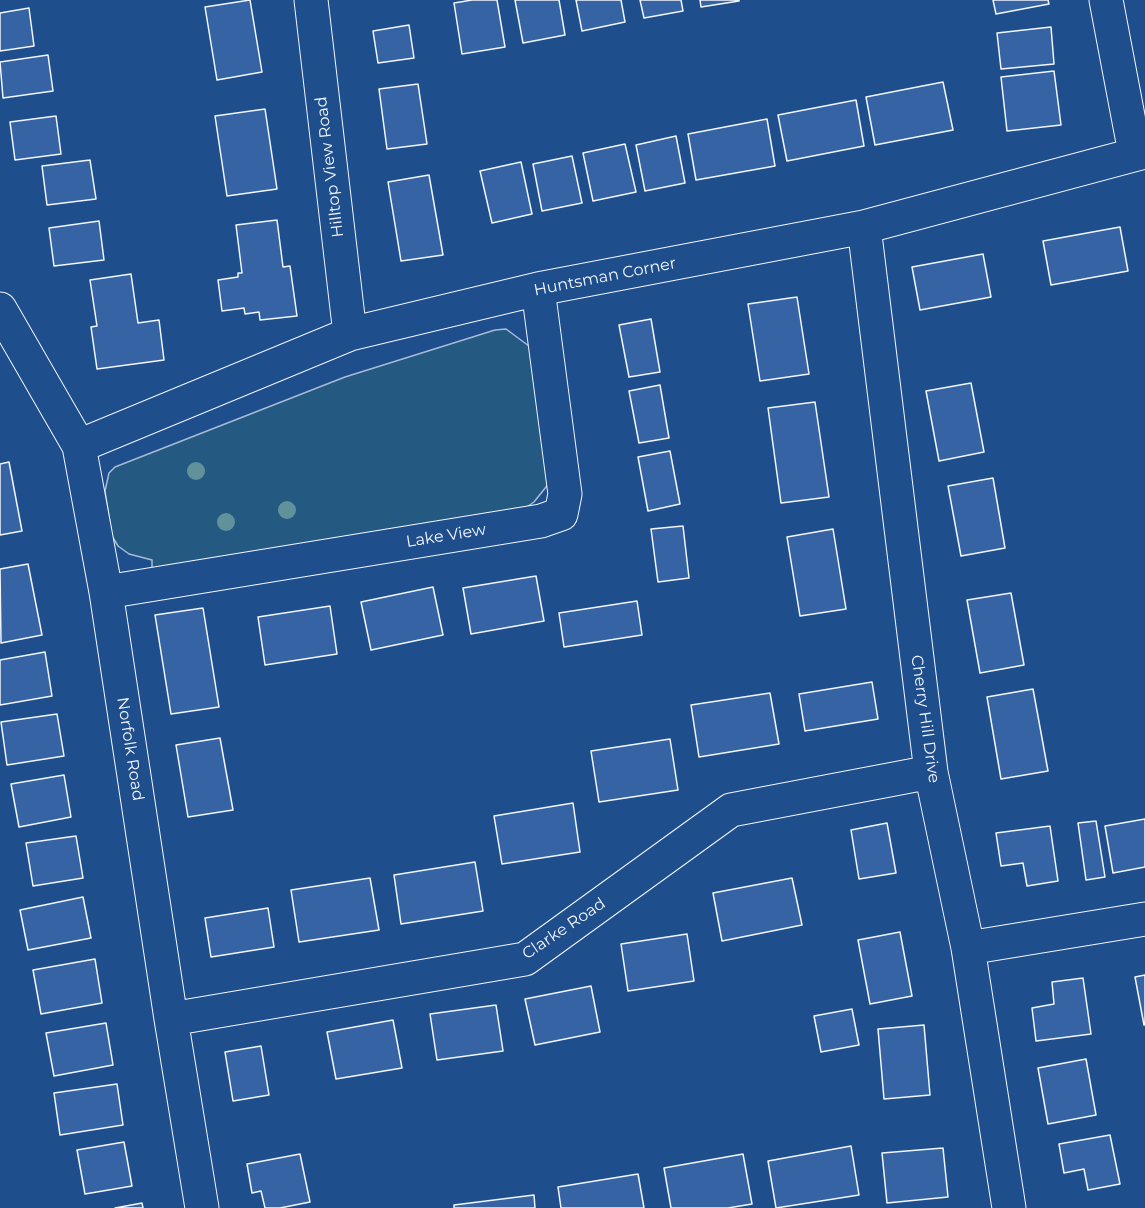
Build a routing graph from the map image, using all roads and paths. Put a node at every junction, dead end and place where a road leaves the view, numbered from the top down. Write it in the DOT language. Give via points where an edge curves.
graph roads {
  1 [pos="311,0"];
  2 [pos="1106,0"];
  3 [pos="1140,153"];
  4 [pos="864,227"];
  5 [pos="538,289"];
  6 [pos="0,309"];
  7 [pos="350,334"];
  8 [pos="79,446"];
  9 [pos="106,592"];
  10 [pos="931,772"];
  11 [pos="1145,920"];
  12 [pos="968,948"];
  13 [pos="171,1019"];
  14 [pos="202,1208"];
  15 [pos="1009,1208"];
  1 -- 7 [label="street, Hilltop View Road"];
  2 -- 3 [label="street"];
  3 -- 4 [label="street, Huntsman Corner"];
  4 -- 5 [label="street, Huntsman Corner"];
  4 -- 10 [label="street, Cherry Hill Drive"];
  5 -- 7 [label="street, Huntsman Corner"];
  5 -- 9 [label="street, Lake View" via="566,494 561,514 542,521"];
  6 -- 8 [label="street, Norfolk Road"];
  7 -- 8 [label="street, Huntsman Corner"];
  8 -- 9 [label="street, Norfolk Road"];
  9 -- 13 [label="street, Norfolk Road"];
  10 -- 12 [label="street, Cherry Hill Drive"];
  10 -- 13 [label="street, Clarke Road" via="731,810 525,959"];
  11 -- 12 [label="street"];
  12 -- 15 [label="street, Cherry Hill Drive"];
  13 -- 14 [label="street, Norfolk Road"];
}
